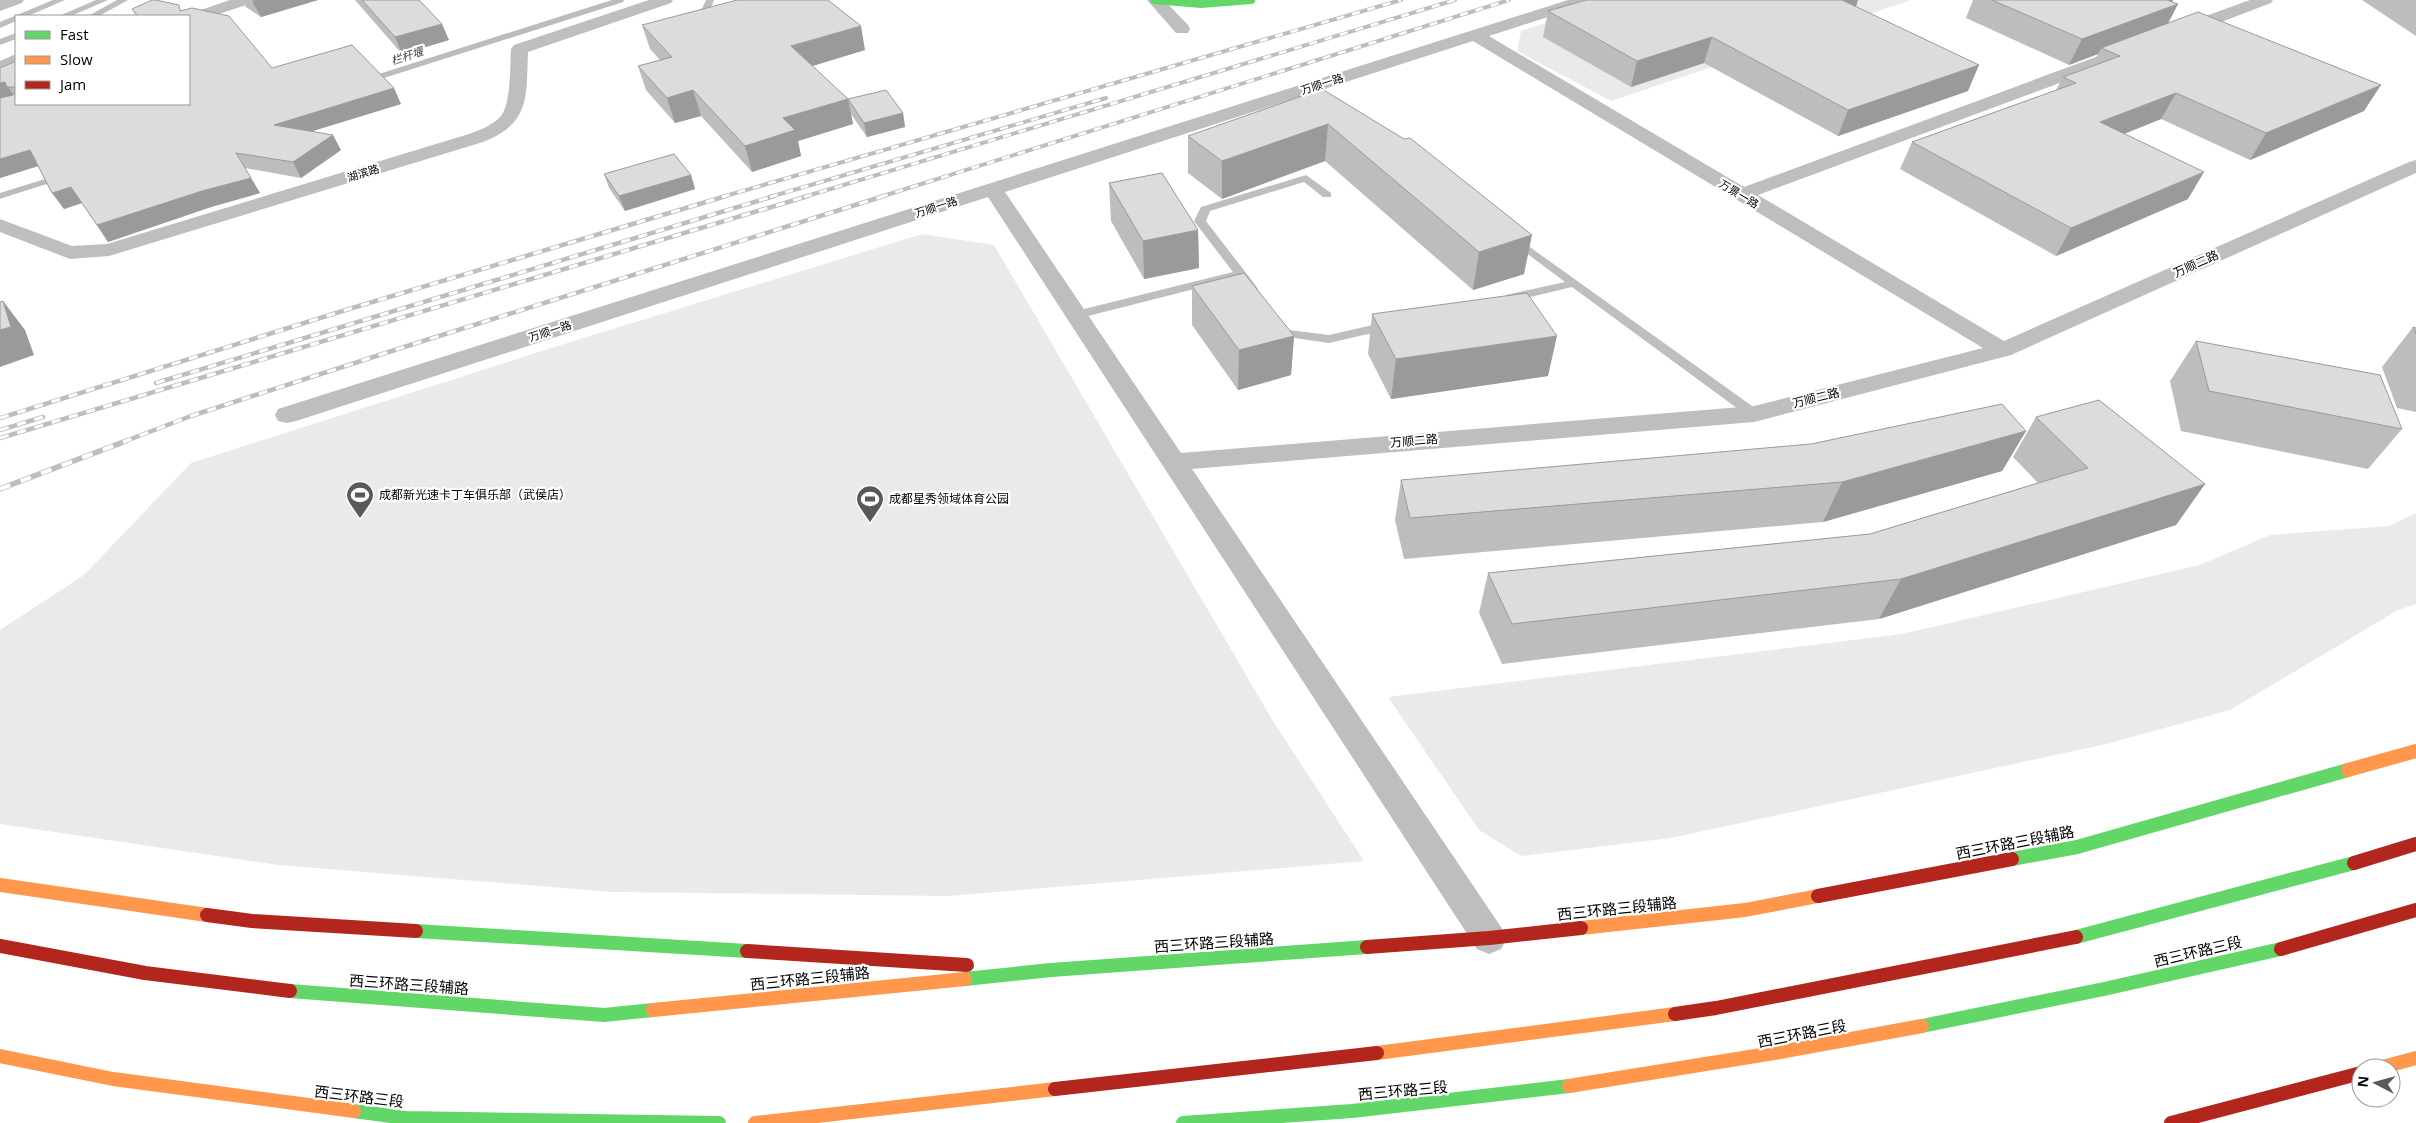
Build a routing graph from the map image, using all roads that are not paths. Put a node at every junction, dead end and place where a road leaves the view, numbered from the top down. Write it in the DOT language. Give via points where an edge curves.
graph roads {
  1 [pos="16,0"];
  2 [pos="61,0"];
  3 [pos="104,0"];
  4 [pos="124,0"];
  5 [pos="246,0"];
  6 [pos="665,0"];
  7 [pos="710,0"];
  8 [pos="1155,0"];
  9 [pos="1251,0"];
  10 [pos="1585,0"];
  11 [pos="2265,0"];
  12 [pos="0,6"];
  13 [pos="24,15"];
  14 [pos="66,15"];
  15 [pos="95,15"];
  16 [pos="15,18"];
  17 [pos="190,19"];
  18 [pos="0,25"];
  19 [pos="688,26"];
  20 [pos="1182,29"];
  21 [pos="1475,35"];
  22 [pos="15,36"];
  23 [pos="2162,38"];
  24 [pos="0,42"];
  25 [pos="2143,45"];
  26 [pos="15,58"];
  27 [pos="0,65"];
  28 [pos="2416,166"];
  29 [pos="993,188"];
  30 [pos="1327,195"];
  31 [pos="1741,195"];
  32 [pos="0,225"];
  33 [pos="1503,231"];
  34 [pos="1240,274"];
  35 [pos="1574,283"];
  36 [pos="1257,296"];
  37 [pos="1499,300"];
  38 [pos="1268,311"];
  39 [pos="1076,315"];
  40 [pos="1404,322"];
  41 [pos="2003,350"];
  42 [pos="1754,414"];
  43 [pos="286,415"];
  44 [pos="1174,462"];
  45 [pos="2416,751"];
  46 [pos="2416,844"];
  47 [pos="0,885"];
  48 [pos="2416,910"];
  49 [pos="1489,938"];
  50 [pos="0,946"];
  51 [pos="1051,970"];
  52 [pos="3,1056"];
  53 [pos="2416,1058"];
  54 [pos="2401,1062"];
  55 [pos="2351,1076"];
  56 [pos="719,1123"];
  57 [pos="755,1123"];
  58 [pos="1183,1123"];
  59 [pos="2171,1123"];
  1 -- 12 [label="street"];
  2 -- 13 [label="lane"];
  3 -- 14 [label="lane"];
  4 -- 15 [label="lane"];
  5 -- 17 [label="street"];
  6 -- 32 [label="street, 湖滨路" via="520,49 513,113 493,131 476,138 109,250 70,253"];
  7 -- 19 [label="lane" via="704,16"];
  8 -- 9 [label="main road" via="1201,4"];
  8 -- 20 [label="street"];
  10 -- 21 [label="street, 万顺一路"];
  11 -- 23 [label="street"];
  16 -- 18 [label="lane"];
  21 -- 29 [label="street, 万顺一路"];
  21 -- 31 [label="street, 万景一路"];
  22 -- 24 [label="lane"];
  25 -- 31 [label="street"];
  26 -- 27 [label="lane"];
  28 -- 41 [label="street, 万顺二路"];
  29 -- 39 [label="street"];
  29 -- 43 [label="street, 万顺一路"];
  30 -- 34 [label="lane" via="1306,178 1204,209 1200,221"];
  31 -- 41 [label="street, 万景一路"];
  33 -- 35 [label="lane"];
  34 -- 36 [label="lane"];
  34 -- 39 [label="lane"];
  35 -- 37 [label="lane"];
  35 -- 42 [label="lane"];
  38 -- 40 [label="lane" via="1285,334 1329,339"];
  39 -- 44 [label="street"];
  41 -- 42 [label="street, 万顺二路"];
  42 -- 44 [label="street, 万顺二路"];
  44 -- 49 [label="street"];
  45 -- 49 [label="main road, 西三环路三段辅路" via="2077,847 1744,910"];
  46 -- 57 [label="main road" via="2079,936 1716,1008 1438,1046"];
  47 -- 51 [label="main road" via="252,921"];
  48 -- 58 [label="main road, 西三环路三段" via="2236,960 2012,1009 1753,1058 1504,1096 1260,1120"];
  49 -- 51 [label="main road, 西三环路三段辅路"];
  50 -- 51 [label="main road, 西三环路三段辅路" via="241,987 604,1015"];
  52 -- 56 [label="main road, 西三环路三段" via="113,1079 405,1118"];
  53 -- 54 [label="main road"];
  55 -- 59 [label="main road"];
}
